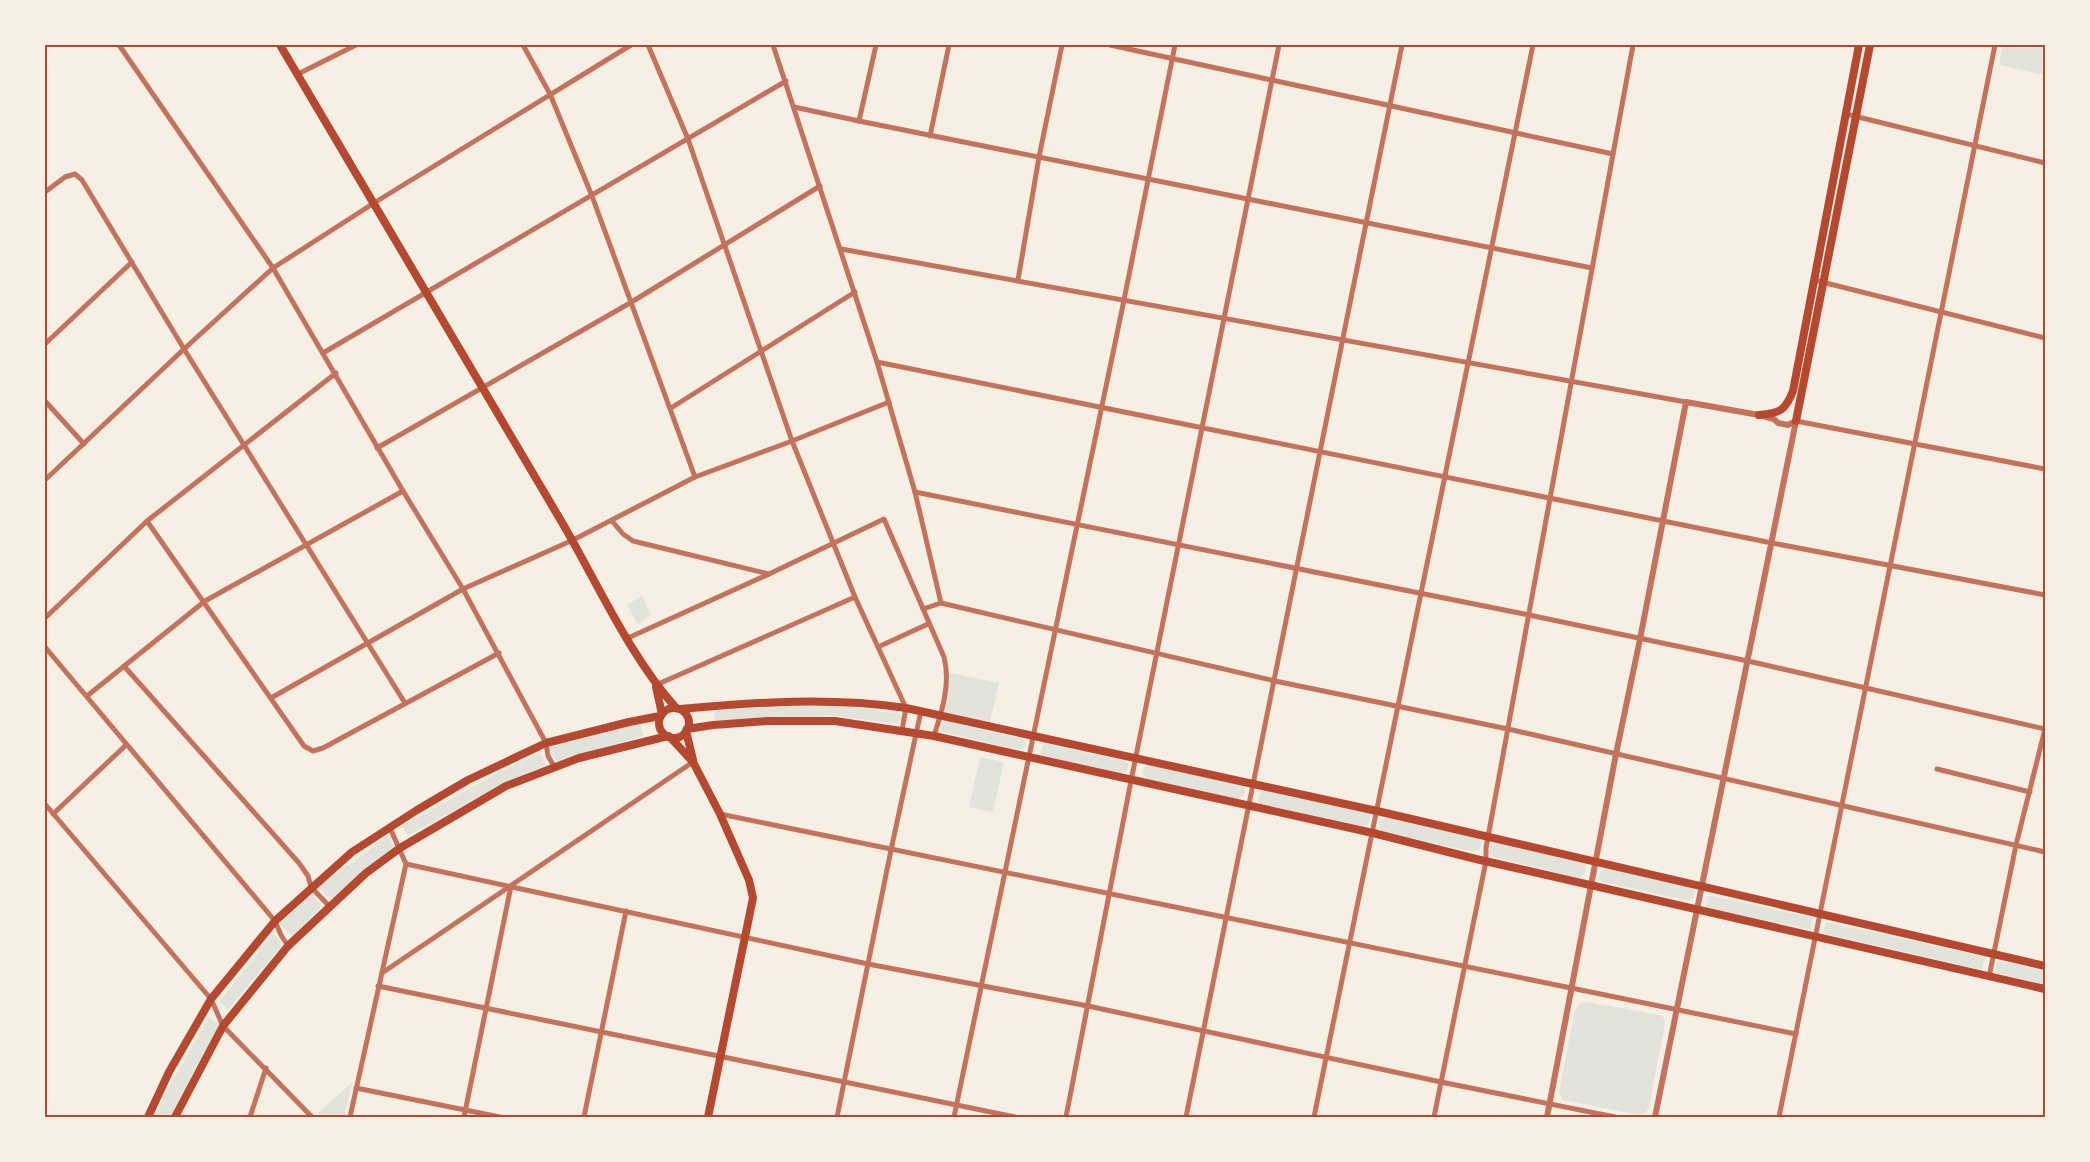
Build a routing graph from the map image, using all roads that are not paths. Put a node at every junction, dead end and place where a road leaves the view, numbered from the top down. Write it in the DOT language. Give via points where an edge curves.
graph roads {
  1 [pos="119,45"];
  2 [pos="280,45"];
  3 [pos="356,45"];
  4 [pos="523,45"];
  5 [pos="631,45"];
  6 [pos="648,45"];
  7 [pos="773,45"];
  8 [pos="876,45"];
  9 [pos="949,45"];
  10 [pos="1062,45"];
  11 [pos="1110,45"];
  12 [pos="1175,45"];
  13 [pos="1279,45"];
  14 [pos="1402,45"];
  15 [pos="1533,45"];
  16 [pos="1633,45"];
  17 [pos="1859,45"];
  18 [pos="1870,45"];
  19 [pos="1995,45"];
  20 [pos="1173,59"];
  21 [pos="298,74"];
  22 [pos="1272,80"];
  23 [pos="786,81"];
  24 [pos="550,94"];
  25 [pos="1390,106"];
  26 [pos="794,107"];
  27 [pos="1846,114"];
  28 [pos="1856,116"];
  29 [pos="859,122"];
  30 [pos="1515,133"];
  31 [pos="930,136"];
  32 [pos="688,139"];
  33 [pos="1974,144"];
  34 [pos="1613,154"];
  35 [pos="1039,157"];
  36 [pos="2045,163"];
  37 [pos="1149,179"];
  38 [pos="820,186"];
  39 [pos="45,192"];
  40 [pos="592,196"];
  41 [pos="1248,199"];
  42 [pos="374,203"];
  43 [pos="1366,223"];
  44 [pos="724,247"];
  45 [pos="1491,248"];
  46 [pos="841,249"];
  47 [pos="132,262"];
  48 [pos="273,268"];
  49 [pos="1593,268"];
  50 [pos="1018,280"];
  51 [pos="1814,280"];
  52 [pos="1824,282"];
  53 [pos="426,292"];
  54 [pos="855,292"];
  55 [pos="1124,300"];
  56 [pos="630,303"];
  57 [pos="1940,312"];
  58 [pos="1224,319"];
  59 [pos="2045,338"];
  60 [pos="1342,340"];
  61 [pos="45,344"];
  62 [pos="184,349"];
  63 [pos="760,352"];
  64 [pos="323,353"];
  65 [pos="877,362"];
  66 [pos="1467,364"];
  67 [pos="336,373"];
  68 [pos="1572,383"];
  69 [pos="482,388"];
  70 [pos="45,401"];
  71 [pos="889,402"];
  72 [pos="1686,402"];
  73 [pos="1102,407"];
  74 [pos="671,408"];
  75 [pos="1759,415"];
  76 [pos="1796,421"];
  77 [pos="1202,427"];
  78 [pos="792,441"];
  79 [pos="1914,443"];
  80 [pos="84,444"];
  81 [pos="243,445"];
  82 [pos="377,448"];
  83 [pos="1319,451"];
  84 [pos="2045,469"];
  85 [pos="1444,476"];
  86 [pos="695,477"];
  87 [pos="45,480"];
  88 [pos="403,490"];
  89 [pos="915,492"];
  90 [pos="1550,498"];
  91 [pos="147,521"];
  92 [pos="612,521"];
  93 [pos="1664,521"];
  94 [pos="1078,525"];
  95 [pos="573,540"];
  96 [pos="833,542"];
  97 [pos="1772,543"];
  98 [pos="305,545"];
  99 [pos="1178,546"];
  100 [pos="1890,566"];
  101 [pos="1295,569"];
  102 [pos="769,574"];
  103 [pos="464,589"];
  104 [pos="1420,595"];
  105 [pos="2045,595"];
  106 [pos="855,597"];
  107 [pos="205,601"];
  108 [pos="941,603"];
  109 [pos="923,609"];
  110 [pos="1529,615"];
  111 [pos="45,618"];
  112 [pos="928,624"];
  113 [pos="1056,631"];
  114 [pos="628,638"];
  115 [pos="1640,639"];
  116 [pos="366,644"];
  117 [pos="45,647"];
  118 [pos="878,647"];
  119 [pos="498,653"];
  120 [pos="1157,654"];
  121 [pos="1748,661"];
  122 [pos="124,666"];
  123 [pos="1275,681"];
  124 [pos="656,685"];
  125 [pos="1866,688"];
  126 [pos="87,696"];
  127 [pos="271,698"];
  128 [pos="405,703"];
  129 [pos="1398,706"];
  130 [pos="678,708"];
  131 [pos="906,708"];
  132 [pos="921,711"];
  133 [pos="941,714"];
  134 [pos="661,715"];
  135 [pos="1508,729"];
  136 [pos="2045,729"];
  137 [pos="687,730"];
  138 [pos="902,730"];
  139 [pos="917,733"];
  140 [pos="1034,735"];
  141 [pos="669,736"];
  142 [pos="934,736"];
  143 [pos="546,743"];
  144 [pos="126,745"];
  145 [pos="1616,754"];
  146 [pos="1029,756"];
  147 [pos="1136,758"];
  148 [pos="693,762"];
  149 [pos="554,766"];
  150 [pos="1937,769"];
  151 [pos="1725,779"];
  152 [pos="1131,780"];
  153 [pos="1252,783"];
  154 [pos="2030,792"];
  155 [pos="45,804"];
  156 [pos="1843,805"];
  157 [pos="1247,806"];
  158 [pos="1377,811"];
  159 [pos="53,814"];
  160 [pos="720,814"];
  161 [pos="390,828"];
  162 [pos="1373,833"];
  163 [pos="1488,837"];
  164 [pos="2016,845"];
  165 [pos="400,848"];
  166 [pos="891,850"];
  167 [pos="2045,852"];
  168 [pos="1486,861"];
  169 [pos="1595,861"];
  170 [pos="406,864"];
  171 [pos="1004,873"];
  172 [pos="1590,884"];
  173 [pos="1701,885"];
  174 [pos="511,886"];
  175 [pos="311,887"];
  176 [pos="1109,894"];
  177 [pos="330,907"];
  178 [pos="1696,908"];
  179 [pos="626,911"];
  180 [pos="1821,913"];
  181 [pos="1225,918"];
  182 [pos="275,921"];
  183 [pos="1815,936"];
  184 [pos="745,938"];
  185 [pos="1350,943"];
  186 [pos="288,946"];
  187 [pos="1994,954"];
  188 [pos="868,964"];
  189 [pos="1463,966"];
  190 [pos="2045,966"];
  191 [pos="382,973"];
  192 [pos="1989,977"];
  193 [pos="983,985"];
  194 [pos="378,986"];
  195 [pos="1572,989"];
  196 [pos="2045,989"];
  197 [pos="211,999"];
  198 [pos="1088,1006"];
  199 [pos="486,1008"];
  200 [pos="1676,1009"];
  201 [pos="223,1026"];
  202 [pos="1202,1031"];
  203 [pos="601,1032"];
  204 [pos="1796,1034"];
  205 [pos="721,1056"];
  206 [pos="1326,1057"];
  207 [pos="266,1068"];
  208 [pos="844,1082"];
  209 [pos="1441,1082"];
  210 [pos="356,1088"];
  211 [pos="1550,1104"];
  212 [pos="956,1105"];
  213 [pos="465,1114"];
  214 [pos="148,1117"];
  215 [pos="175,1117"];
  216 [pos="250,1117"];
  217 [pos="312,1117"];
  218 [pos="350,1117"];
  219 [pos="500,1117"];
  220 [pos="584,1117"];
  221 [pos="708,1117"];
  222 [pos="837,1117"];
  223 [pos="954,1117"];
  224 [pos="1016,1117"];
  225 [pos="1066,1117"];
  226 [pos="1186,1117"];
  227 [pos="1314,1117"];
  228 [pos="1434,1117"];
  229 [pos="1547,1117"];
  230 [pos="1615,1117"];
  231 [pos="1655,1117"];
  232 [pos="1779,1117"];
  1 -- 48 [label="street"];
  2 -- 21 [label="main road"];
  3 -- 21 [label="street"];
  4 -- 24 [label="street"];
  5 -- 24 [label="street"];
  6 -- 32 [label="street"];
  7 -- 23 [label="street"];
  8 -- 29 [label="street"];
  9 -- 31 [label="street"];
  10 -- 35 [label="street"];
  11 -- 20 [label="street"];
  12 -- 20 [label="street"];
  13 -- 22 [label="street"];
  14 -- 25 [label="street"];
  15 -- 30 [label="street"];
  16 -- 34 [label="street"];
  17 -- 27 [label="main road"];
  18 -- 28 [label="main road"];
  19 -- 33 [label="street"];
  20 -- 22 [label="street"];
  20 -- 37 [label="street"];
  21 -- 42 [label="main road"];
  22 -- 25 [label="street"];
  22 -- 41 [label="street"];
  23 -- 26 [label="street"];
  23 -- 32 [label="street"];
  24 -- 40 [label="street"];
  24 -- 42 [label="street"];
  25 -- 30 [label="street"];
  25 -- 43 [label="street"];
  26 -- 29 [label="street"];
  26 -- 38 [label="street"];
  27 -- 28 [label="street"];
  27 -- 51 [label="main road"];
  28 -- 33 [label="street"];
  28 -- 52 [label="main road"];
  29 -- 31 [label="street"];
  30 -- 34 [label="street"];
  30 -- 45 [label="street"];
  31 -- 35 [label="street"];
  32 -- 40 [label="street"];
  32 -- 44 [label="street"];
  33 -- 36 [label="street"];
  33 -- 57 [label="street"];
  34 -- 49 [label="street"];
  35 -- 37 [label="street"];
  35 -- 50 [label="street"];
  37 -- 41 [label="street"];
  37 -- 55 [label="street"];
  38 -- 44 [label="street"];
  38 -- 46 [label="street"];
  39 -- 47 [label="street" via="64,177 75,174"];
  40 -- 53 [label="street"];
  40 -- 56 [label="street"];
  41 -- 43 [label="street"];
  41 -- 58 [label="street"];
  42 -- 48 [label="street"];
  42 -- 53 [label="main road"];
  43 -- 45 [label="street"];
  43 -- 60 [label="street"];
  44 -- 56 [label="street"];
  44 -- 63 [label="street"];
  45 -- 49 [label="street"];
  45 -- 66 [label="street"];
  46 -- 50 [label="street"];
  46 -- 54 [label="street"];
  47 -- 61 [label="street"];
  47 -- 62 [label="street"];
  48 -- 62 [label="street"];
  48 -- 64 [label="street"];
  49 -- 68 [label="street"];
  50 -- 55 [label="street"];
  51 -- 52 [label="street"];
  51 -- 75 [label="main road" via="1793,391 1787,405 1776,414"];
  52 -- 57 [label="street"];
  52 -- 76 [label="main road"];
  53 -- 64 [label="street"];
  53 -- 69 [label="main road"];
  54 -- 63 [label="street"];
  54 -- 65 [label="street"];
  55 -- 58 [label="street"];
  55 -- 73 [label="street"];
  56 -- 69 [label="street"];
  56 -- 74 [label="street"];
  57 -- 59 [label="street"];
  57 -- 79 [label="street"];
  58 -- 60 [label="street"];
  58 -- 77 [label="street"];
  60 -- 66 [label="street"];
  60 -- 83 [label="street"];
  62 -- 80 [label="street"];
  62 -- 81 [label="street"];
  63 -- 74 [label="street"];
  63 -- 78 [label="street"];
  64 -- 67 [label="street"];
  65 -- 71 [label="street"];
  65 -- 73 [label="street"];
  66 -- 68 [label="street"];
  66 -- 85 [label="street"];
  67 -- 81 [label="street"];
  67 -- 82 [label="street"];
  68 -- 72 [label="street"];
  68 -- 90 [label="street"];
  69 -- 82 [label="street"];
  69 -- 95 [label="main road"];
  70 -- 80 [label="street"];
  71 -- 78 [label="street"];
  71 -- 89 [label="street"];
  72 -- 75 [label="street"];
  72 -- 93 [label="street"];
  73 -- 77 [label="street"];
  73 -- 94 [label="street"];
  74 -- 86 [label="street"];
  75 -- 76 [label="street" via="1788,425"];
  76 -- 79 [label="street"];
  76 -- 97 [label="street"];
  77 -- 83 [label="street"];
  77 -- 99 [label="street"];
  78 -- 86 [label="street"];
  78 -- 96 [label="street"];
  79 -- 84 [label="street"];
  79 -- 100 [label="street"];
  80 -- 87 [label="street"];
  81 -- 91 [label="street"];
  81 -- 98 [label="street"];
  82 -- 88 [label="street"];
  83 -- 85 [label="street"];
  83 -- 101 [label="street"];
  85 -- 90 [label="street"];
  85 -- 104 [label="street"];
  86 -- 92 [label="street"];
  88 -- 98 [label="street"];
  88 -- 103 [label="street"];
  89 -- 94 [label="street"];
  89 -- 108 [label="street"];
  90 -- 93 [label="street"];
  90 -- 110 [label="street"];
  91 -- 107 [label="street"];
  91 -- 111 [label="street"];
  92 -- 95 [label="street"];
  92 -- 102 [label="street" via="633,541"];
  93 -- 97 [label="street"];
  93 -- 115 [label="street"];
  94 -- 99 [label="street"];
  94 -- 113 [label="street"];
  95 -- 103 [label="street"];
  95 -- 114 [label="main road"];
  96 -- 102 [label="street"];
  96 -- 106 [label="street"];
  96 -- 109 [label="street" via="884,519"];
  97 -- 100 [label="street"];
  97 -- 121 [label="street"];
  98 -- 107 [label="street"];
  98 -- 116 [label="street"];
  99 -- 101 [label="street"];
  99 -- 120 [label="street"];
  100 -- 105 [label="street"];
  100 -- 125 [label="street"];
  101 -- 104 [label="street"];
  101 -- 123 [label="street"];
  102 -- 114 [label="street"];
  103 -- 116 [label="street"];
  103 -- 119 [label="street"];
  104 -- 110 [label="street"];
  104 -- 129 [label="street"];
  106 -- 118 [label="street"];
  106 -- 124 [label="street"];
  107 -- 122 [label="street"];
  107 -- 127 [label="street"];
  108 -- 109 [label="street"];
  108 -- 113 [label="street"];
  109 -- 112 [label="street"];
  110 -- 115 [label="street"];
  110 -- 135 [label="street"];
  112 -- 118 [label="street"];
  112 -- 133 [label="street" via="947,668"];
  113 -- 120 [label="street"];
  113 -- 140 [label="street"];
  114 -- 124 [label="main road"];
  115 -- 121 [label="street"];
  115 -- 145 [label="street"];
  116 -- 127 [label="street"];
  116 -- 128 [label="street"];
  117 -- 126 [label="street"];
  118 -- 131 [label="street"];
  119 -- 128 [label="street"];
  119 -- 143 [label="street"];
  120 -- 123 [label="street"];
  120 -- 147 [label="street"];
  121 -- 125 [label="street"];
  121 -- 151 [label="street"];
  122 -- 126 [label="street"];
  122 -- 175 [label="street" via="299,863"];
  123 -- 129 [label="street"];
  123 -- 153 [label="street"];
  124 -- 130 [label="main road"];
  124 -- 134 [label="main road"];
  125 -- 136 [label="street"];
  125 -- 156 [label="street"];
  126 -- 144 [label="street"];
  127 -- 128 [label="street" via="304,746 313,751"];
  129 -- 135 [label="street"];
  129 -- 158 [label="street"];
  130 -- 131 [label="main road" via="836,701"];
  130 -- 134 [label="main road"];
  130 -- 137 [label="main road" via="688,717"];
  131 -- 132 [label="main road"];
  131 -- 138 [label="street"];
  132 -- 133 [label="main road"];
  132 -- 139 [label="street"];
  133 -- 140 [label="main road"];
  133 -- 142 [label="street"];
  134 -- 141 [label="main road" via="660,726"];
  134 -- 143 [label="main road"];
  135 -- 145 [label="street"];
  135 -- 163 [label="street"];
  136 -- 154 [label="street"];
  137 -- 138 [label="main road" via="768,721 835,721"];
  137 -- 141 [label="main road" via="678,737"];
  137 -- 148 [label="main road"];
  138 -- 139 [label="main road"];
  139 -- 142 [label="main road"];
  139 -- 166 [label="street"];
  140 -- 146 [label="street"];
  140 -- 147 [label="main road"];
  141 -- 148 [label="main road"];
  141 -- 149 [label="main road"];
  142 -- 146 [label="main road"];
  143 -- 149 [label="street"];
  143 -- 161 [label="main road" via="468,780"];
  144 -- 159 [label="street"];
  144 -- 182 [label="street"];
  145 -- 151 [label="street"];
  145 -- 169 [label="street"];
  146 -- 152 [label="main road"];
  146 -- 171 [label="street"];
  147 -- 152 [label="street"];
  147 -- 153 [label="main road"];
  148 -- 160 [label="main road"];
  148 -- 174 [label="street"];
  149 -- 165 [label="main road" via="506,786"];
  150 -- 154 [label="street"];
  151 -- 156 [label="street"];
  151 -- 173 [label="street"];
  152 -- 157 [label="main road"];
  152 -- 176 [label="street"];
  153 -- 157 [label="street"];
  153 -- 158 [label="main road"];
  154 -- 164 [label="street"];
  155 -- 159 [label="street"];
  156 -- 164 [label="street"];
  156 -- 180 [label="street"];
  157 -- 162 [label="main road"];
  157 -- 181 [label="street"];
  158 -- 162 [label="street"];
  158 -- 163 [label="main road"];
  159 -- 197 [label="street"];
  160 -- 166 [label="street"];
  160 -- 184 [label="main road" via="753,898"];
  161 -- 165 [label="street"];
  161 -- 175 [label="main road" via="352,852"];
  162 -- 168 [label="main road"];
  162 -- 185 [label="street"];
  163 -- 168 [label="street"];
  163 -- 169 [label="main road"];
  164 -- 167 [label="street"];
  164 -- 187 [label="street"];
  165 -- 170 [label="street"];
  165 -- 177 [label="main road"];
  166 -- 171 [label="street"];
  166 -- 188 [label="street"];
  168 -- 172 [label="main road"];
  168 -- 189 [label="street"];
  169 -- 172 [label="street"];
  169 -- 173 [label="main road"];
  170 -- 174 [label="street"];
  170 -- 191 [label="street"];
  171 -- 176 [label="street"];
  171 -- 193 [label="street"];
  172 -- 178 [label="main road"];
  172 -- 195 [label="street"];
  173 -- 178 [label="street"];
  173 -- 180 [label="main road"];
  174 -- 179 [label="street"];
  174 -- 191 [label="street"];
  174 -- 199 [label="street"];
  175 -- 177 [label="street"];
  175 -- 182 [label="main road"];
  176 -- 181 [label="street"];
  176 -- 198 [label="street"];
  177 -- 186 [label="main road"];
  178 -- 183 [label="main road"];
  178 -- 200 [label="street"];
  179 -- 184 [label="street"];
  179 -- 203 [label="street"];
  180 -- 183 [label="street"];
  180 -- 187 [label="main road"];
  181 -- 185 [label="street"];
  181 -- 202 [label="street"];
  182 -- 186 [label="street"];
  182 -- 197 [label="main road"];
  183 -- 192 [label="main road"];
  183 -- 204 [label="street"];
  184 -- 188 [label="street"];
  184 -- 205 [label="main road"];
  185 -- 189 [label="street"];
  185 -- 206 [label="street"];
  186 -- 201 [label="main road"];
  187 -- 190 [label="main road"];
  187 -- 192 [label="street"];
  188 -- 193 [label="street"];
  188 -- 208 [label="street"];
  189 -- 195 [label="street"];
  189 -- 209 [label="street"];
  191 -- 194 [label="street"];
  192 -- 196 [label="main road"];
  193 -- 198 [label="street"];
  193 -- 212 [label="street"];
  194 -- 199 [label="street"];
  194 -- 210 [label="street"];
  195 -- 200 [label="street"];
  195 -- 211 [label="street"];
  197 -- 201 [label="street"];
  197 -- 214 [label="main road"];
  198 -- 202 [label="street"];
  198 -- 225 [label="street"];
  199 -- 203 [label="street"];
  199 -- 213 [label="street"];
  200 -- 204 [label="street"];
  200 -- 231 [label="street"];
  201 -- 207 [label="street"];
  201 -- 215 [label="main road"];
  202 -- 206 [label="street"];
  202 -- 226 [label="street"];
  203 -- 205 [label="street"];
  203 -- 220 [label="street"];
  204 -- 232 [label="street"];
  205 -- 208 [label="street"];
  205 -- 221 [label="main road"];
  206 -- 209 [label="street"];
  206 -- 227 [label="street"];
  207 -- 216 [label="street"];
  207 -- 217 [label="street"];
  208 -- 212 [label="street"];
  208 -- 222 [label="street"];
  209 -- 211 [label="street"];
  209 -- 228 [label="street"];
  210 -- 213 [label="street"];
  210 -- 218 [label="street"];
  211 -- 229 [label="street"];
  211 -- 230 [label="street"];
  212 -- 223 [label="street"];
  212 -- 224 [label="street"];
  213 -- 219 [label="street"];
}
